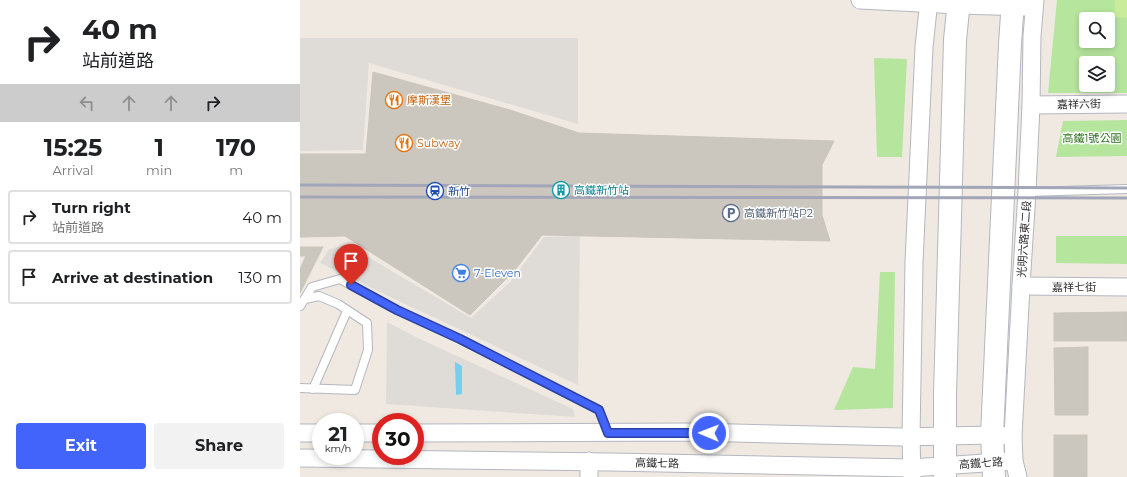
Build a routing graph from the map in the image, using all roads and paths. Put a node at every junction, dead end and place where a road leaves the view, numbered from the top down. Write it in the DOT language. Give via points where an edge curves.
graph roads {
  1 [pos="860,0"];
  2 [pos="929,2"];
  3 [pos="959,3"];
  4 [pos="1024,3"];
  5 [pos="1127,104"];
  6 [pos="1031,105"];
  7 [pos="1127,189"];
  8 [pos="1027,192"];
  9 [pos="1021,286"];
  10 [pos="1127,287"];
  11 [pos="305,299"];
  12 [pos="300,306"];
  13 [pos="347,310"];
  14 [pos="300,388"];
  15 [pos="313,389"];
  16 [pos="300,433"];
  17 [pos="312,433"];
  18 [pos="424,433"];
  19 [pos="608,433"];
  20 [pos="945,436"];
  21 [pos="1002,436"];
  22 [pos="911,437"];
  23 [pos="300,458"];
  24 [pos="589,469"];
  25 [pos="610,469"];
  26 [pos="993,469"];
  27 [pos="1016,469"];
  28 [pos="945,471"];
  29 [pos="911,472"];
  1 -- 2 [label="street"];
  2 -- 3 [label="street"];
  2 -- 22 [label="street" via="924,47 914,254"];
  3 -- 4 [label="street"];
  3 -- 20 [label="main road"];
  4 -- 6 [label="street, 光明六路東二段" via="1032,41"];
  4 -- 21 [label="main road, 光明六路東二段" via="1010,44"];
  5 -- 6 [label="street, 嘉祥六街"];
  6 -- 8 [label="street, 光明六路東二段"];
  7 -- 8 [label="lane"];
  8 -- 9 [label="street, 光明六路東二段"];
  9 -- 10 [label="street, 嘉祥七街"];
  9 -- 21 [label="street, 光明六路東二段"];
  11 -- 12 [label="lane"];
  11 -- 13 [label="lane" via="319,296"];
  11 -- 19 [label="lane" via="312,288 340,279 599,410"];
  13 -- 15 [label="lane"];
  13 -- 15 [label="lane" via="367,322 368,350 355,390"];
  14 -- 15 [label="lane"];
  16 -- 17 [label="street"];
  18 -- 19 [label="street"];
  19 -- 22 [label="street" via="694,432"];
  20 -- 21 [label="street"];
  20 -- 22 [label="street"];
  20 -- 28 [label="main road"];
  21 -- 26 [label="main road, 光明六路東二段"];
  21 -- 27 [label="street, 光明六路東二段"];
  22 -- 29 [label="street"];
  23 -- 24 [label="street, 高鐵七路"];
  24 -- 25 [label="street, 高鐵七路"];
  25 -- 29 [label="street, 高鐵七路"];
  26 -- 27 [label="street, 高鐵七路"];
  26 -- 28 [label="street, 高鐵七路"];
  28 -- 29 [label="street, 高鐵七路"];
}
